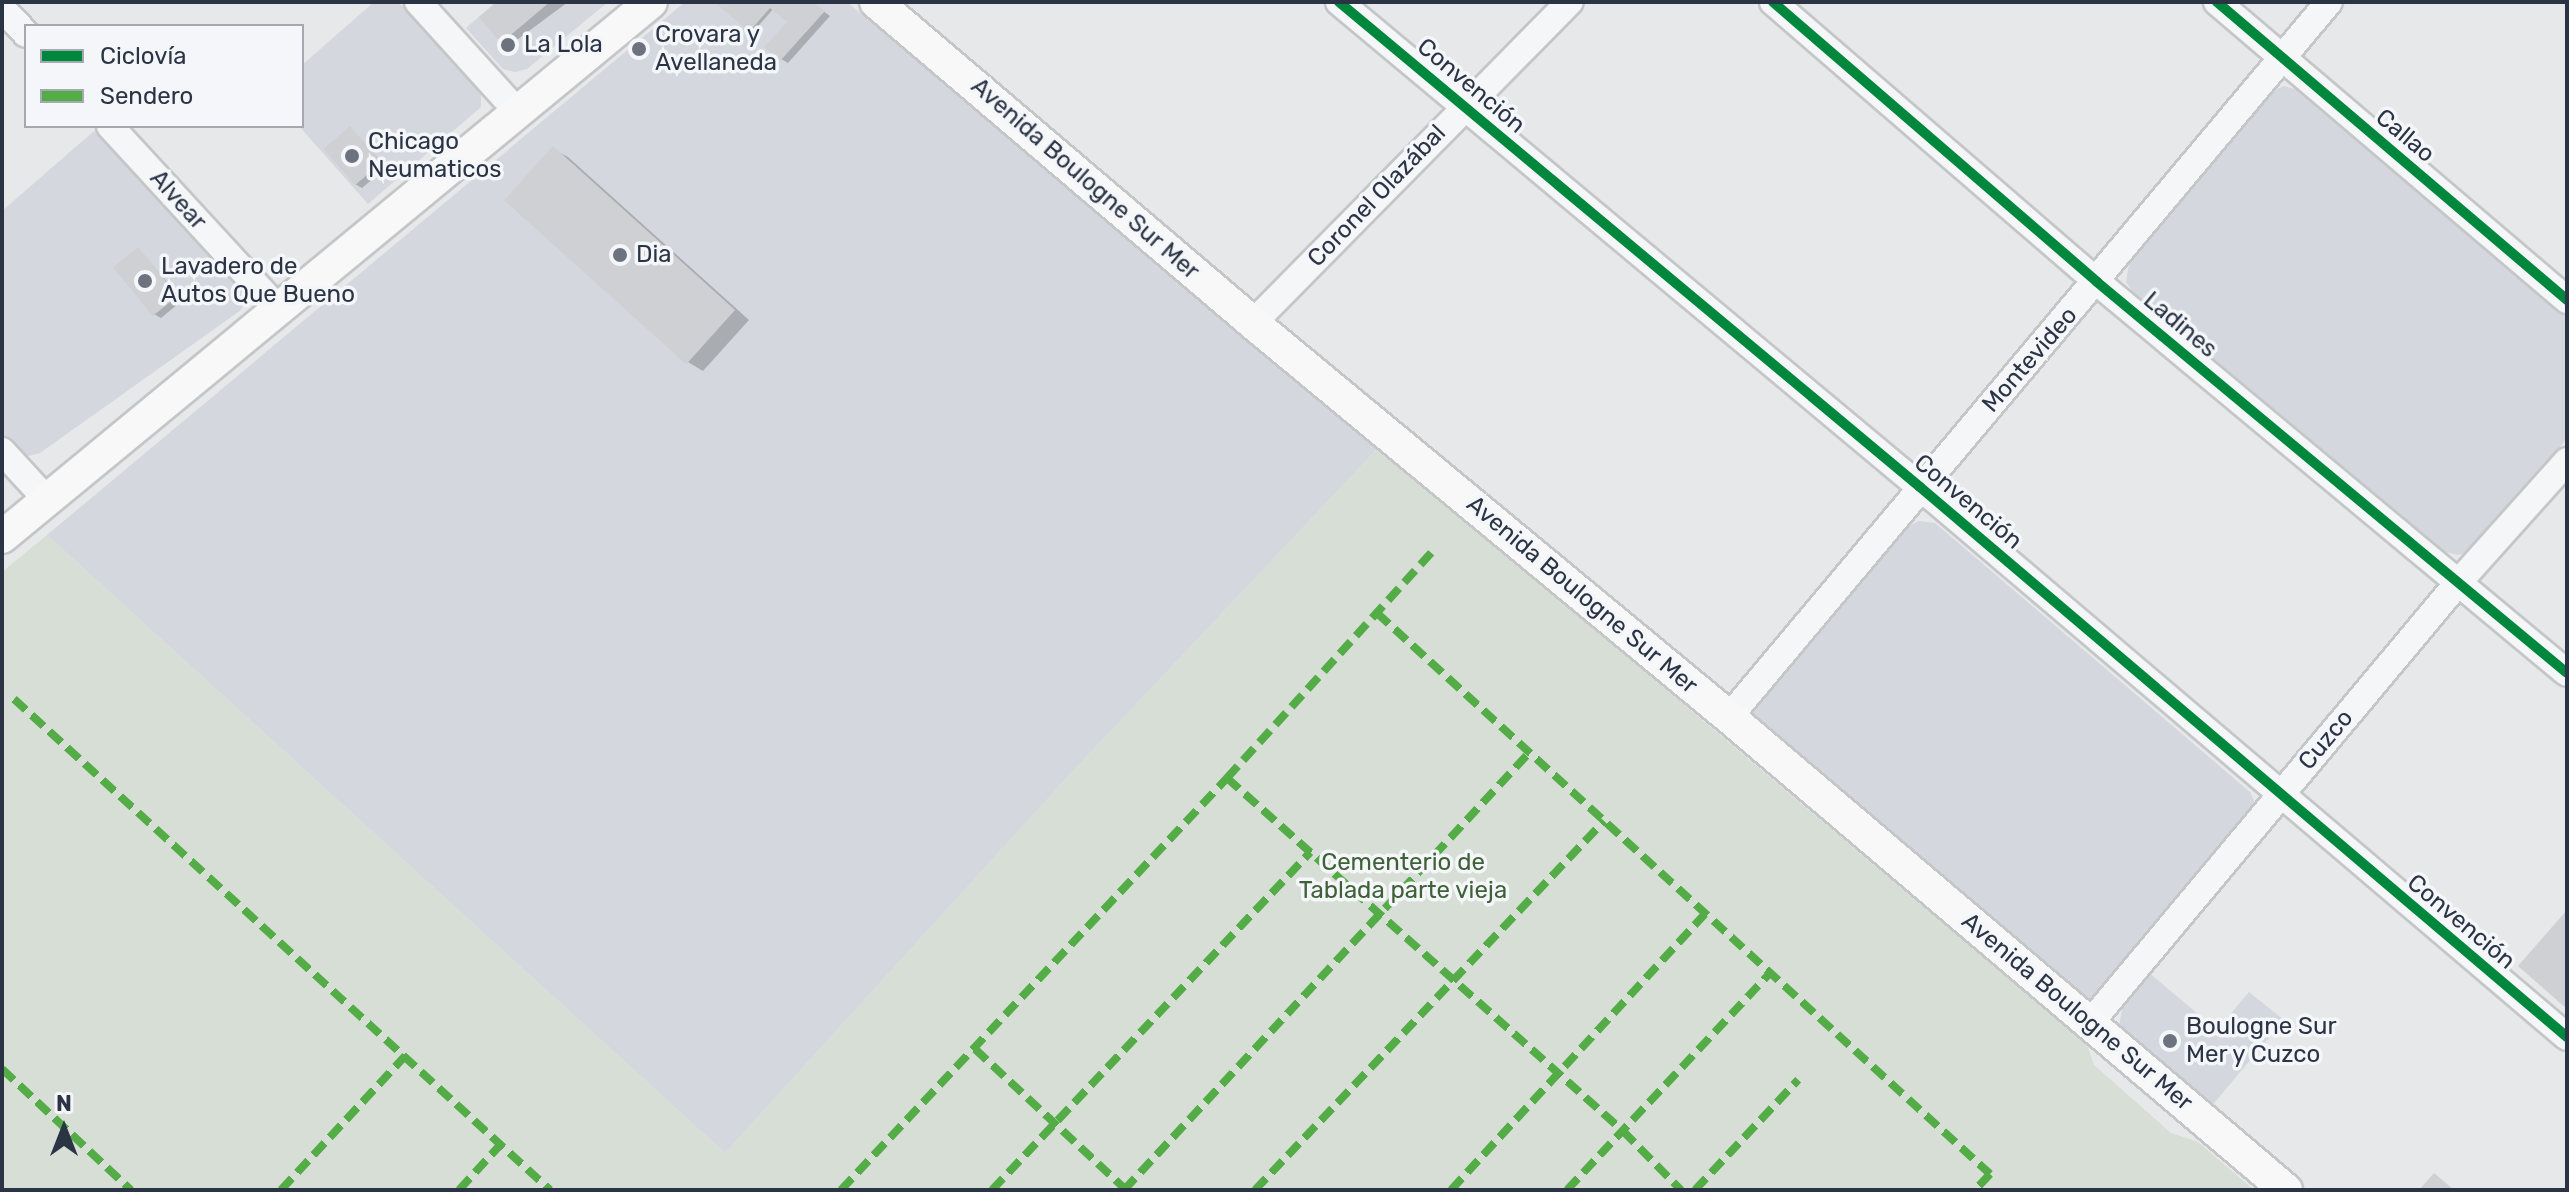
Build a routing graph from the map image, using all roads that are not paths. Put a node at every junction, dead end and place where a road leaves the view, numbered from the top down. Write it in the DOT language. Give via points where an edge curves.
graph roads {
  1 [pos="418,2"];
  2 [pos="651,2"];
  3 [pos="876,2"];
  4 [pos="1339,2"];
  5 [pos="1570,2"];
  6 [pos="1773,2"];
  7 [pos="2217,2"];
  8 [pos="2329,2"];
  9 [pos="2,8"];
  10 [pos="24,32"];
  11 [pos="2283,58"];
  12 [pos="1464,106"];
  13 [pos="517,111"];
  14 [pos="112,128"];
  15 [pos="2097,282"];
  16 [pos="2567,300"];
  17 [pos="278,309"];
  18 [pos="1253,323"];
  19 [pos="2,451"];
  20 [pos="2567,461"];
  21 [pos="1920,487"];
  22 [pos="47,500"];
  23 [pos="2,537"];
  24 [pos="2457,584"];
  25 [pos="2567,673"];
  26 [pos="1729,717"];
  27 [pos="2279,795"];
  28 [pos="2090,1023"];
  29 [pos="2567,1037"];
  30 [pos="2286,1190"];
  1 -- 13 [label="street"];
  2 -- 13 [label="main road"];
  3 -- 18 [label="main road, Avenida Boulogne Sur Mer"];
  4 -- 12 [label="street, Convención"];
  5 -- 12 [label="street, Coronel Olazábal"];
  6 -- 15 [label="street, Ladines"];
  7 -- 11 [label="street, Callao"];
  8 -- 11 [label="street, Montevideo"];
  9 -- 10 [label="street"];
  11 -- 15 [label="street, Montevideo"];
  11 -- 16 [label="street, Callao"];
  12 -- 18 [label="street, Coronel Olazábal"];
  12 -- 21 [label="street, Convención"];
  13 -- 17 [label="main road"];
  14 -- 17 [label="street, Alvear"];
  15 -- 21 [label="street, Montevideo"];
  15 -- 24 [label="street, Ladines"];
  17 -- 22 [label="main road"];
  18 -- 26 [label="main road, Avenida Boulogne Sur Mer"];
  19 -- 22 [label="street"];
  20 -- 24 [label="street, Cuzco"];
  21 -- 26 [label="street, Montevideo"];
  21 -- 27 [label="street, Convención"];
  22 -- 23 [label="main road"];
  24 -- 25 [label="street, Ladines"];
  24 -- 27 [label="street, Cuzco"];
  26 -- 28 [label="main road, Avenida Boulogne Sur Mer"];
  27 -- 28 [label="street, Cuzco"];
  27 -- 29 [label="street, Convención"];
  28 -- 30 [label="main road, Avenida Boulogne Sur Mer"];
}
